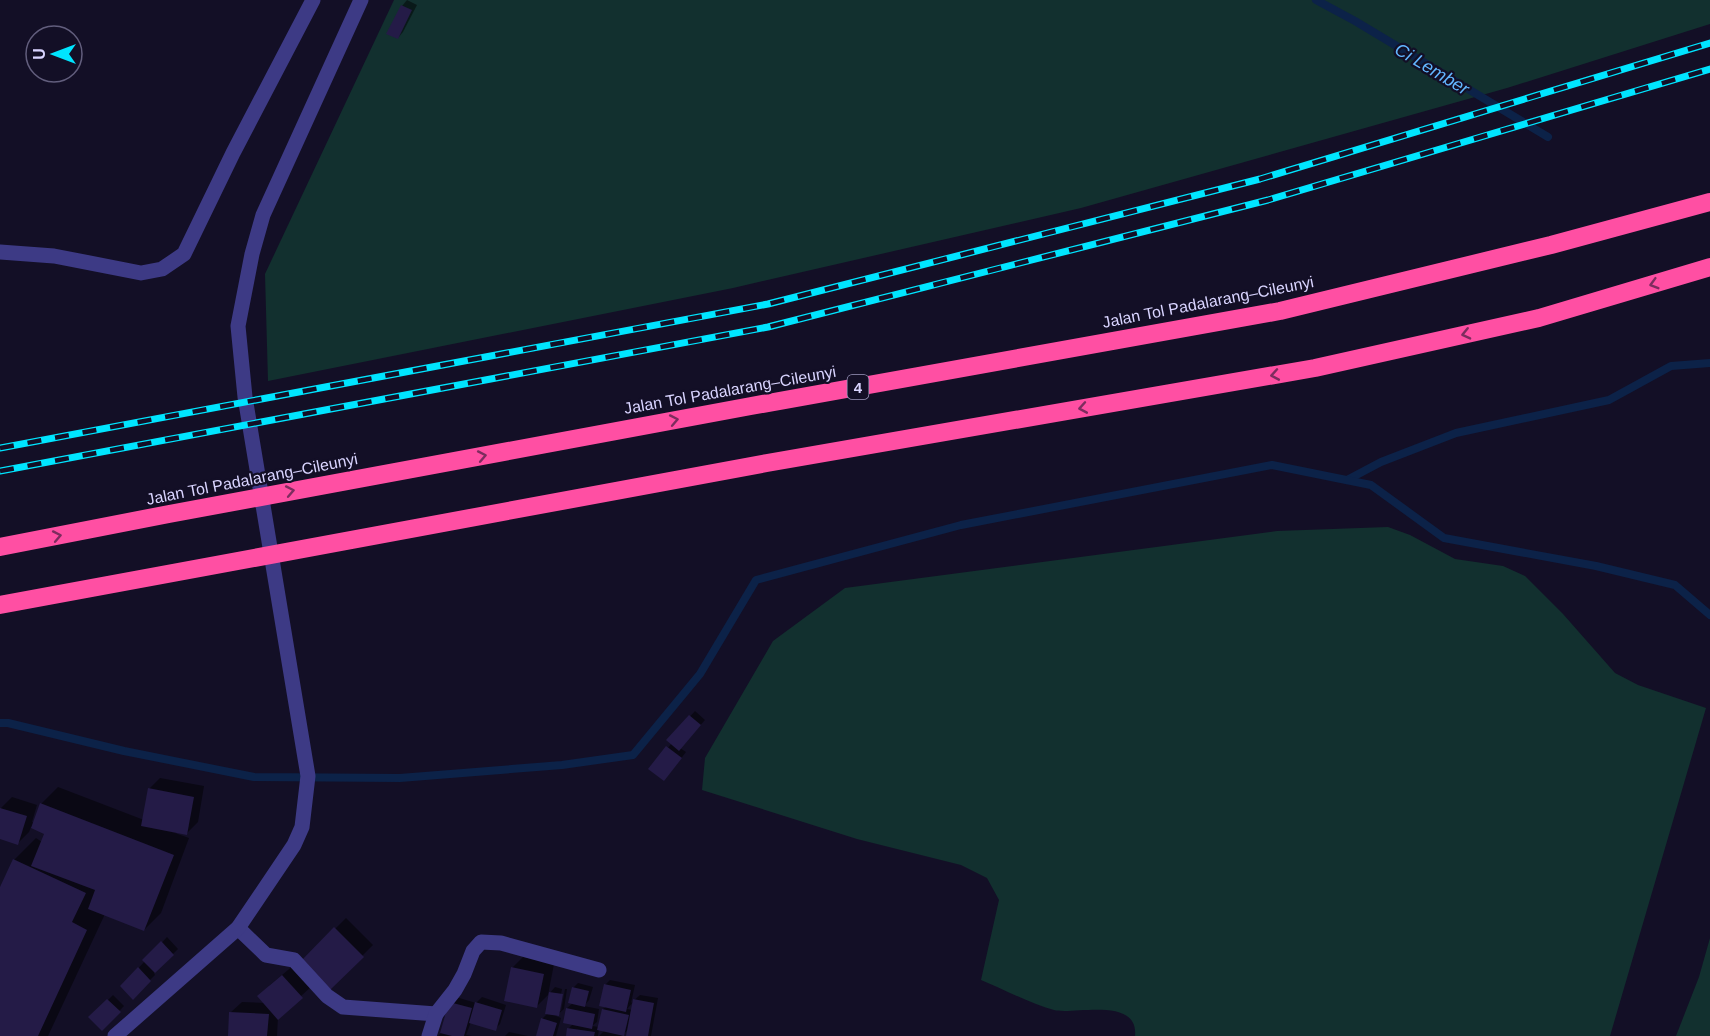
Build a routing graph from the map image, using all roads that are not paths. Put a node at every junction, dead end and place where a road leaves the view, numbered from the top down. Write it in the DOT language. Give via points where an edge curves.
graph roads {
  1 [pos="313,0"];
  2 [pos="362,0"];
  3 [pos="1710,202"];
  4 [pos="0,252"];
  5 [pos="1710,267"];
  6 [pos="0,547"];
  7 [pos="0,604"];
  8 [pos="238,928"];
  9 [pos="599,970"];
  10 [pos="436,1014"];
  11 [pos="115,1036"];
  12 [pos="429,1036"];
  1 -- 4 [label="street" via="184,254 162,269 141,273 54,256"];
  2 -- 8 [label="street" via="263,215 238,326 245,397 308,776 302,827 294,845"];
  6 -- 3 [label="highway, Jalan Tol Padalarang–Cileunyi / 4, one-way" via="1280,311"];
  5 -- 7 [label="highway, one-way" via="1539,318 1316,368 767,463"];
  8 -- 10 [label="street" via="266,955 294,960 327,996 343,1007"];
  8 -- 11 [label="street"];
  9 -- 10 [label="street" via="501,943 481,942 455,990"];
  10 -- 12 [label="street"];
}
